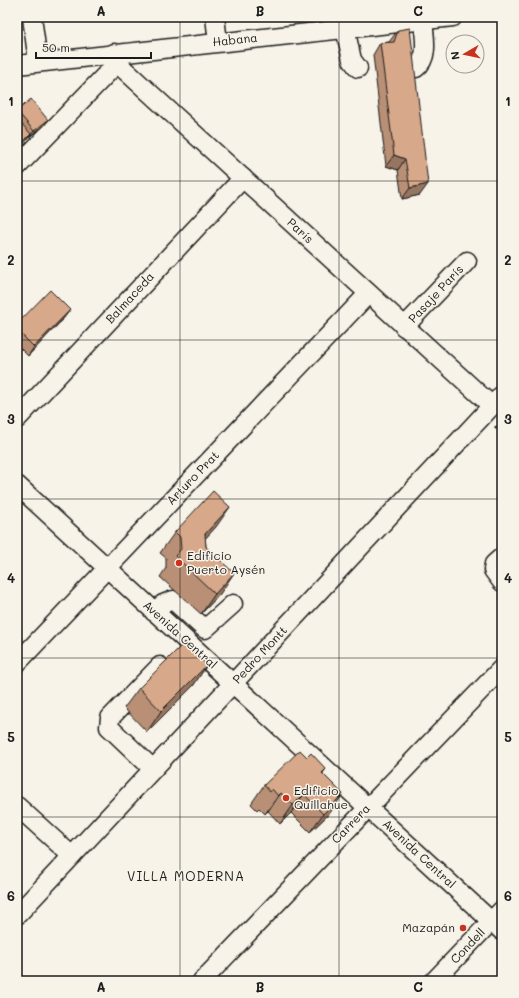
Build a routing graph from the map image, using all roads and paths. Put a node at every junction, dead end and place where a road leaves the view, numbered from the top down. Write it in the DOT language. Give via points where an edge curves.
graph roads {
  1 [pos="32,17"];
  2 [pos="215,17"];
  3 [pos="453,17"];
  4 [pos="418,19"];
  5 [pos="345,28"];
  6 [pos="218,42"];
  7 [pos="115,58"];
  8 [pos="38,62"];
  9 [pos="17,65"];
  10 [pos="358,68"];
  11 [pos="416,68"];
  12 [pos="17,167"];
  13 [pos="243,178"];
  14 [pos="467,261"];
  15 [pos="368,294"];
  16 [pos="404,327"];
  17 [pos="497,400"];
  18 [pos="17,418"];
  19 [pos="17,485"];
  20 [pos="502,557"];
  21 [pos="107,568"];
  22 [pos="502,582"];
  23 [pos="233,604"];
  24 [pos="154,612"];
  25 [pos="17,663"];
  26 [pos="160,666"];
  27 [pos="502,668"];
  28 [pos="233,684"];
  29 [pos="153,769"];
  30 [pos="17,806"];
  31 [pos="368,807"];
  32 [pos="72,856"];
  33 [pos="17,915"];
  34 [pos="499,921"];
  35 [pos="202,981"];
  36 [pos="434,981"];
  1 -- 8 [label="street"];
  2 -- 6 [label="street"];
  3 -- 4 [label="street, Habana"];
  4 -- 5 [label="street, Habana"];
  4 -- 11 [label="street" via="424,56 422,64"];
  5 -- 6 [label="street, Habana"];
  5 -- 10 [label="street" via="352,60"];
  6 -- 7 [label="street, Habana"];
  7 -- 8 [label="street, Habana"];
  7 -- 12 [label="street"];
  7 -- 13 [label="street, París"];
  8 -- 9 [label="street, Habana"];
  13 -- 15 [label="street, París"];
  13 -- 18 [label="street, Balmaceda"];
  14 -- 16 [label="street, Pasaje París"];
  15 -- 16 [label="street, París"];
  15 -- 21 [label="street, Arturo Prat"];
  16 -- 17 [label="street, París"];
  17 -- 28 [label="street, Pedro Montt"];
  19 -- 21 [label="street, Avenida Central"];
  20 -- 22 [label="street" via="494,564 493,570"];
  21 -- 24 [label="street, Avenida Central"];
  21 -- 25 [label="street, Arturo Prat"];
  23 -- 24 [label="street" via="205,629 173,600"];
  24 -- 28 [label="street, Avenida Central"];
  26 -- 29 [label="street" via="108,723 109,727"];
  27 -- 31 [label="street, Carrera"];
  28 -- 29 [label="street, Pedro Montt"];
  28 -- 31 [label="street, Avenida Central"];
  29 -- 32 [label="street, Pedro Montt"];
  30 -- 32 [label="street"];
  31 -- 34 [label="street, Avenida Central"];
  31 -- 35 [label="street, Carrera"];
  32 -- 33 [label="street, Pedro Montt"];
  34 -- 36 [label="street, Condell"];
}
